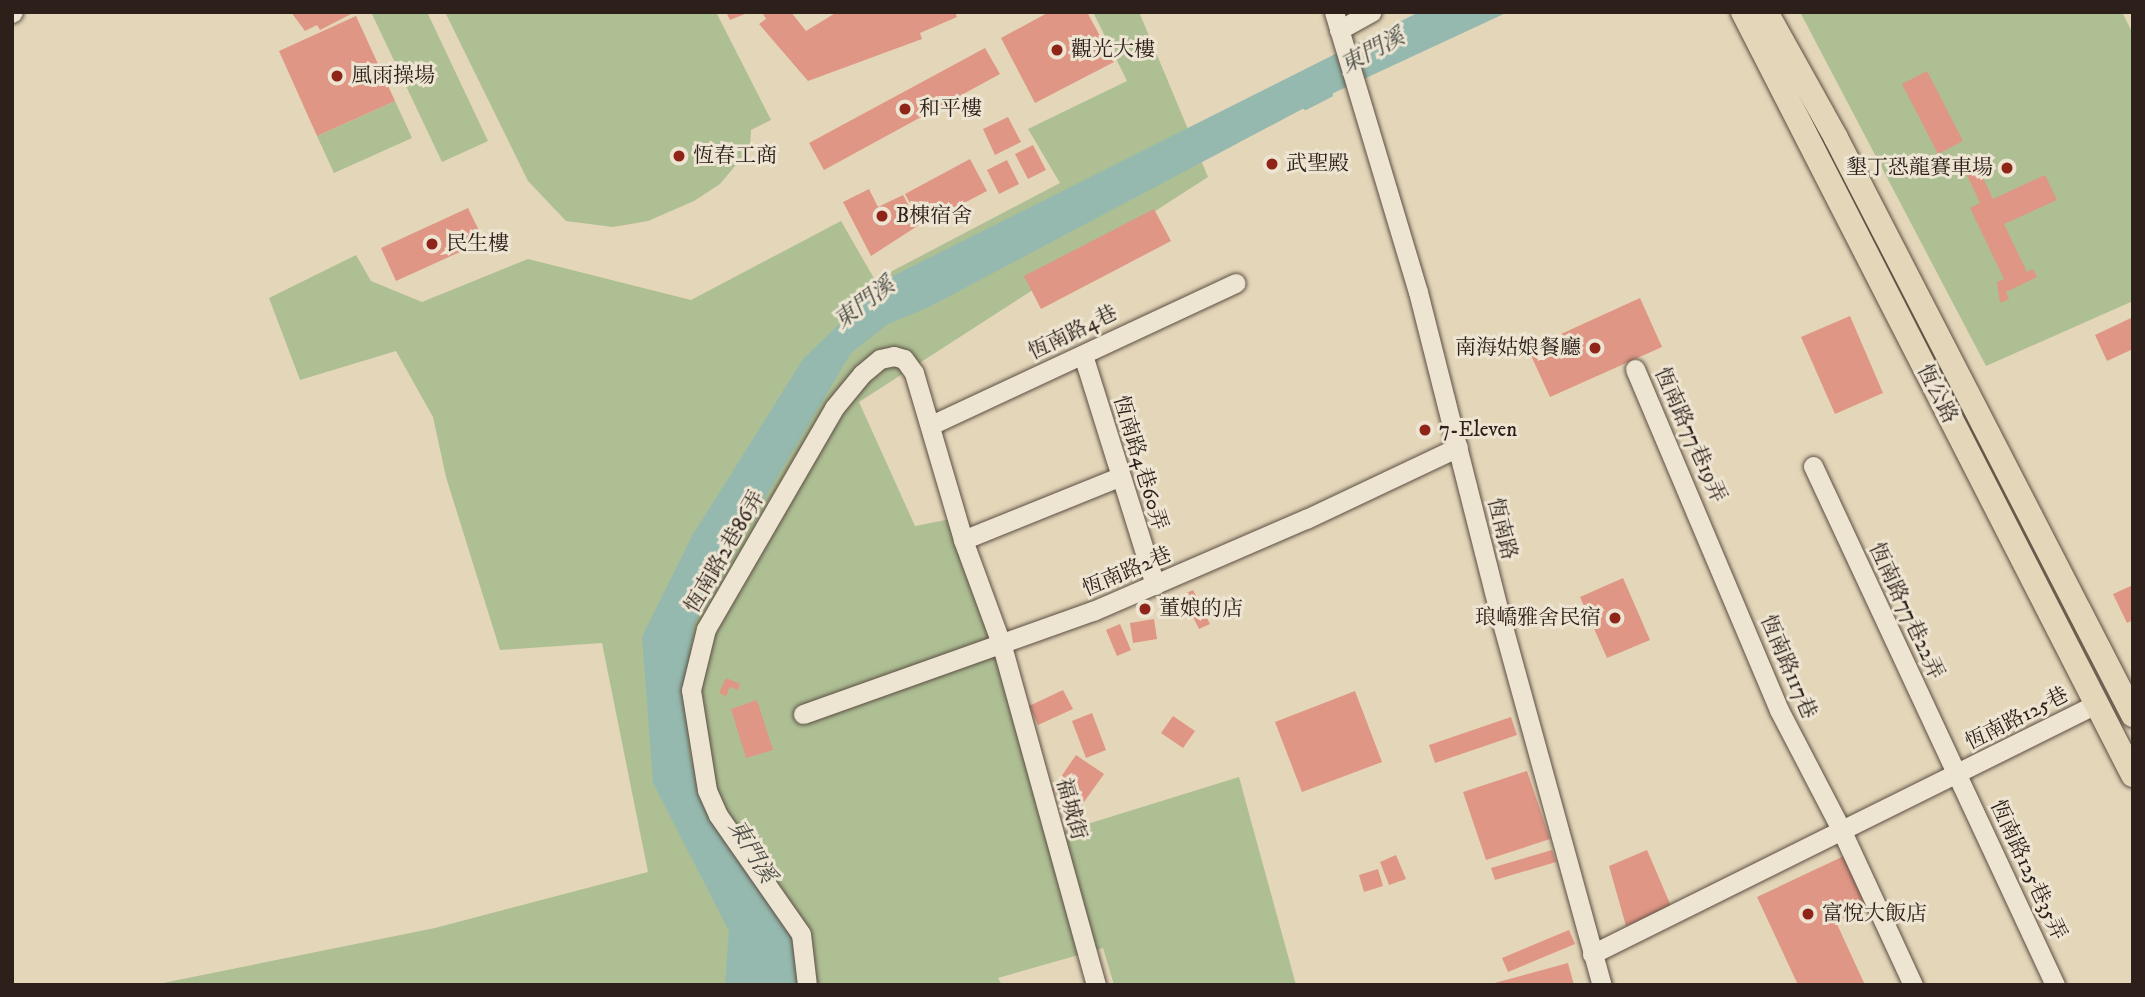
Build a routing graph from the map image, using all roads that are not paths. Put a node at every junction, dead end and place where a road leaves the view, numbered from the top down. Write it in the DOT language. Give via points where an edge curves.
graph roads {
  1 [pos="1371,12"];
  2 [pos="1743,12"];
  3 [pos="1766,12"];
  4 [pos="1339,29"];
  5 [pos="1236,283"];
  6 [pos="1083,355"];
  7 [pos="1636,369"];
  8 [pos="931,425"];
  9 [pos="1458,447"];
  10 [pos="1813,466"];
  11 [pos="1119,477"];
  12 [pos="1703,521"];
  13 [pos="963,540"];
  14 [pos="1155,585"];
  15 [pos="1002,646"];
  16 [pos="2096,704"];
  17 [pos="803,714"];
  18 [pos="2133,715"];
  19 [pos="1958,775"];
  20 [pos="2133,775"];
  21 [pos="1840,827"];
  22 [pos="1592,954"];
  23 [pos="807,985"];
  24 [pos="1096,985"];
  25 [pos="1602,985"];
  26 [pos="1913,985"];
  27 [pos="2055,985"];
  1 -- 4 [label="street"];
  2 -- 16 [label="main road, 恆公路"];
  3 -- 18 [label="main road, 恆公路" via="1836,138"];
  4 -- 9 [label="street, 恆南路" via="1418,292"];
  5 -- 6 [label="street, 恆南路4巷"];
  6 -- 8 [label="street, 恆南路4巷"];
  6 -- 11 [label="street, 恆南路4巷60弄"];
  7 -- 12 [label="street, 恆南路77巷19弄"];
  8 -- 13 [label="street, 恆南路2巷86弄"];
  8 -- 23 [label="street, 恆南路2巷86弄" via="914,373 904,359 880,359 862,374 834,408 731,584 706,629 695,662 691,690 707,790 718,815 801,934"];
  9 -- 14 [label="street, 恆南路2巷"];
  9 -- 22 [label="street, 恆南路"];
  10 -- 19 [label="street, 恆南路77巷22弄"];
  11 -- 13 [label="street"];
  11 -- 14 [label="street, 恆南路4巷60弄"];
  12 -- 21 [label="street, 恆南路117巷" via="1779,710"];
  13 -- 15 [label="street, 恆南路2巷86弄"];
  14 -- 15 [label="street, 恆南路2巷"];
  15 -- 17 [label="street, 恆南路2巷"];
  15 -- 24 [label="street, 福城街"];
  16 -- 19 [label="street, 恆南路125巷"];
  16 -- 20 [label="main road, 恆公路"];
  19 -- 21 [label="street"];
  19 -- 27 [label="street, 恆南路125巷35弄"];
  21 -- 22 [label="street"];
  21 -- 26 [label="street, 恆南路117巷"];
  22 -- 25 [label="street, 恆南路"];
}
